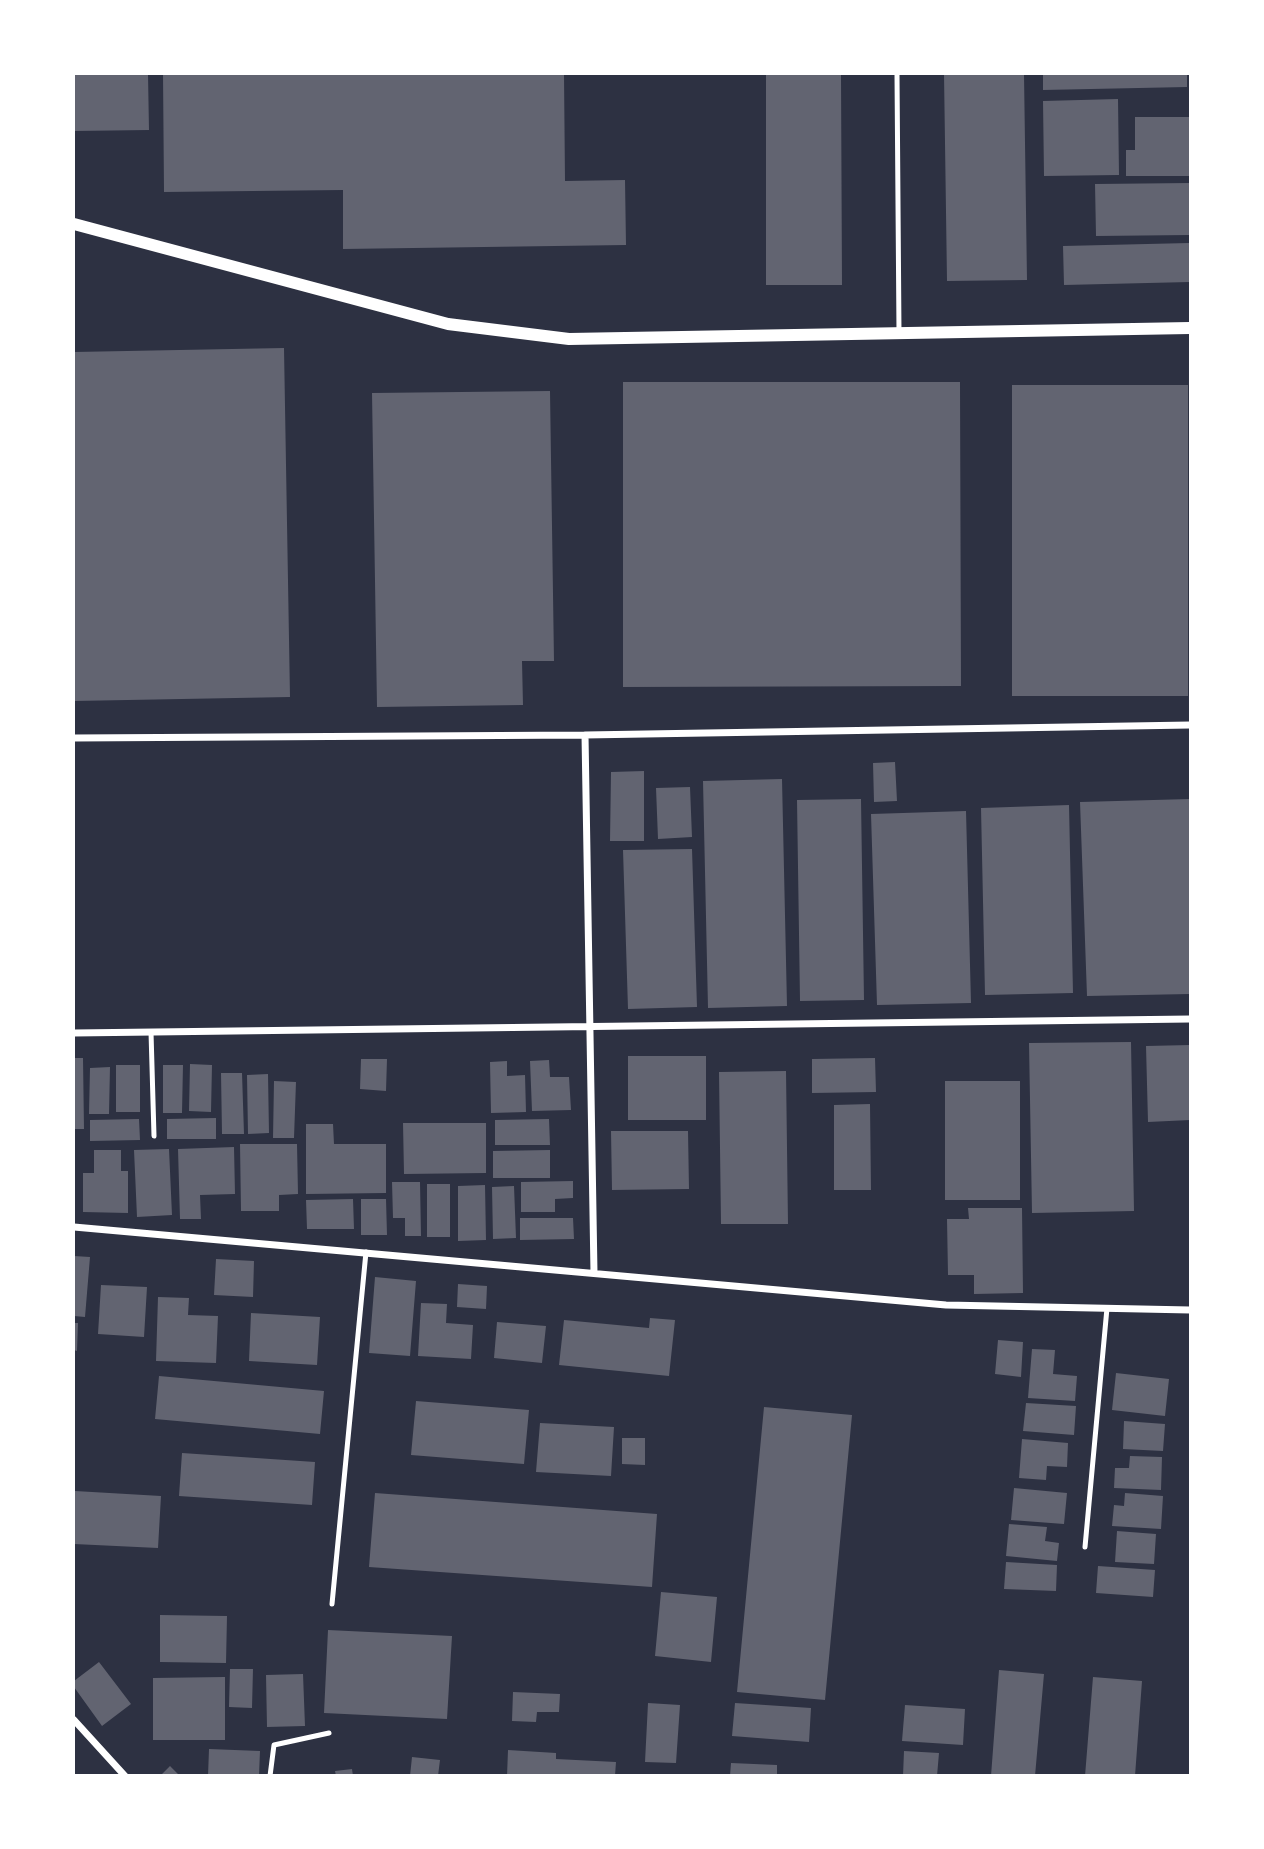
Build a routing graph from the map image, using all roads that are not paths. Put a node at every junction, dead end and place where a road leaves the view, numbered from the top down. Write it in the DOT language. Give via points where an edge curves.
graph roads {
  1 [pos="897,74"];
  2 [pos="74,224"];
  3 [pos="1191,328"];
  4 [pos="899,333"];
  5 [pos="1191,725"];
  6 [pos="585,735"];
  7 [pos="74,738"];
  8 [pos="1191,1018"];
  9 [pos="590,1025"];
  10 [pos="151,1032"];
  11 [pos="74,1033"];
  12 [pos="154,1136"];
  13 [pos="74,1227"];
  14 [pos="366,1252"];
  15 [pos="594,1273"];
  16 [pos="1107,1308"];
  17 [pos="1191,1310"];
  18 [pos="1086,1547"];
  19 [pos="332,1604"];
  20 [pos="74,1720"];
  21 [pos="329,1734"];
  22 [pos="125,1776"];
  23 [pos="270,1776"];
  1 -- 4 [label="lane"];
  2 -- 4 [label="street" via="448,324 569,339"];
  3 -- 4 [label="street"];
  5 -- 6 [label="street"];
  6 -- 7 [label="street"];
  6 -- 9 [label="street"];
  8 -- 9 [label="street"];
  9 -- 10 [label="street"];
  9 -- 15 [label="street"];
  10 -- 11 [label="street"];
  10 -- 12 [label="lane"];
  13 -- 14 [label="street"];
  14 -- 15 [label="street"];
  14 -- 19 [label="lane"];
  15 -- 16 [label="street" via="946,1305"];
  16 -- 17 [label="street"];
  16 -- 18 [label="lane"];
  20 -- 22 [label="street"];
  21 -- 23 [label="lane" via="274,1745"];
}
